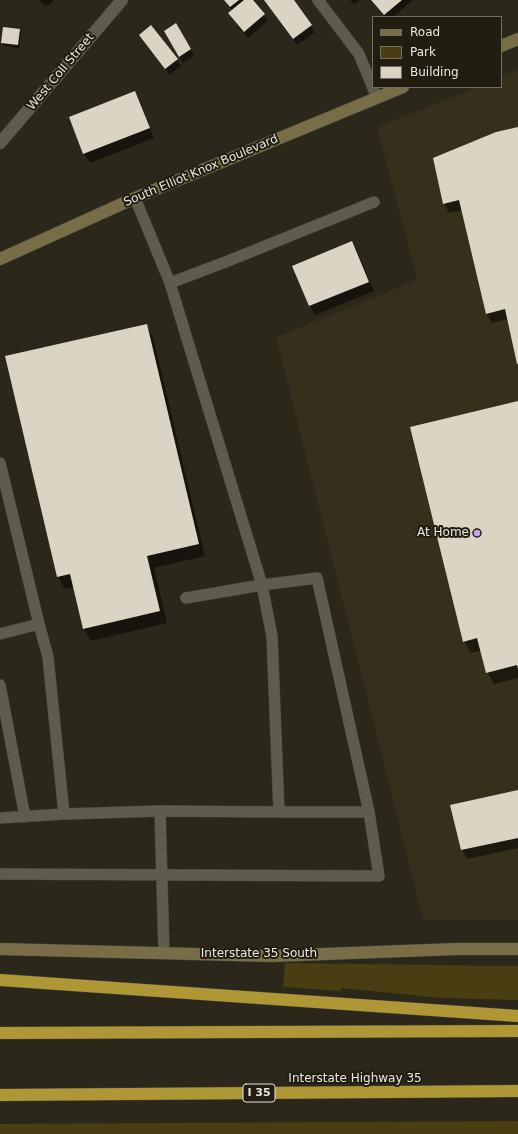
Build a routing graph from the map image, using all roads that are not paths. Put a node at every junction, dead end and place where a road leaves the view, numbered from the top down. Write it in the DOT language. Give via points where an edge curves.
graph roads {
  1 [pos="122,0"];
  2 [pos="318,0"];
  3 [pos="518,39"];
  4 [pos="502,46"];
  5 [pos="372,85"];
  6 [pos="373,88"];
  7 [pos="401,88"];
  8 [pos="377,98"];
  9 [pos="0,143"];
  10 [pos="135,198"];
  11 [pos="374,202"];
  12 [pos="0,258"];
  13 [pos="170,283"];
  14 [pos="0,462"];
  15 [pos="262,585"];
  16 [pos="186,598"];
  17 [pos="39,624"];
  18 [pos="0,634"];
  19 [pos="0,685"];
  20 [pos="160,811"];
  21 [pos="278,812"];
  22 [pos="370,812"];
  23 [pos="64,814"];
  24 [pos="25,816"];
  25 [pos="0,818"];
  26 [pos="0,874"];
  27 [pos="161,875"];
  28 [pos="0,949"];
  29 [pos="518,949"];
  30 [pos="164,953"];
  31 [pos="0,980"];
  32 [pos="518,1016"];
  33 [pos="518,1032"];
  34 [pos="0,1033"];
  35 [pos="518,1091"];
  36 [pos="0,1094"];
  1 -- 9 [label="street, West Coll Street"];
  2 -- 5 [label="lane" via="360,54"];
  3 -- 4 [label="main road"];
  6 -- 8 [label="lane"];
  7 -- 8 [label="main road, South Elliot Knox Boulevard"];
  8 -- 10 [label="main road, South Elliot Knox Boulevard"];
  10 -- 12 [label="main road, South Elliot Knox Boulevard"];
  10 -- 13 [label="lane"];
  11 -- 13 [label="lane"];
  13 -- 15 [label="lane"];
  14 -- 17 [label="lane"];
  15 -- 16 [label="lane"];
  15 -- 21 [label="lane" via="272,636"];
  15 -- 22 [label="lane" via="317,578"];
  17 -- 18 [label="lane"];
  17 -- 23 [label="lane" via="48,657"];
  19 -- 24 [label="lane"];
  20 -- 21 [label="lane"];
  20 -- 23 [label="lane"];
  20 -- 27 [label="lane"];
  21 -- 22 [label="lane"];
  22 -- 27 [label="lane" via="379,876"];
  23 -- 24 [label="lane"];
  24 -- 25 [label="lane"];
  26 -- 27 [label="lane"];
  27 -- 30 [label="lane"];
  28 -- 30 [label="main road, Interstate 35 South"];
  29 -- 30 [label="main road, Interstate 35 South" via="272,956"];
  31 -- 32 [label="highway"];
  33 -- 34 [label="highway"];
  35 -- 36 [label="highway, Interstate Highway 35 / I 35"];
}
